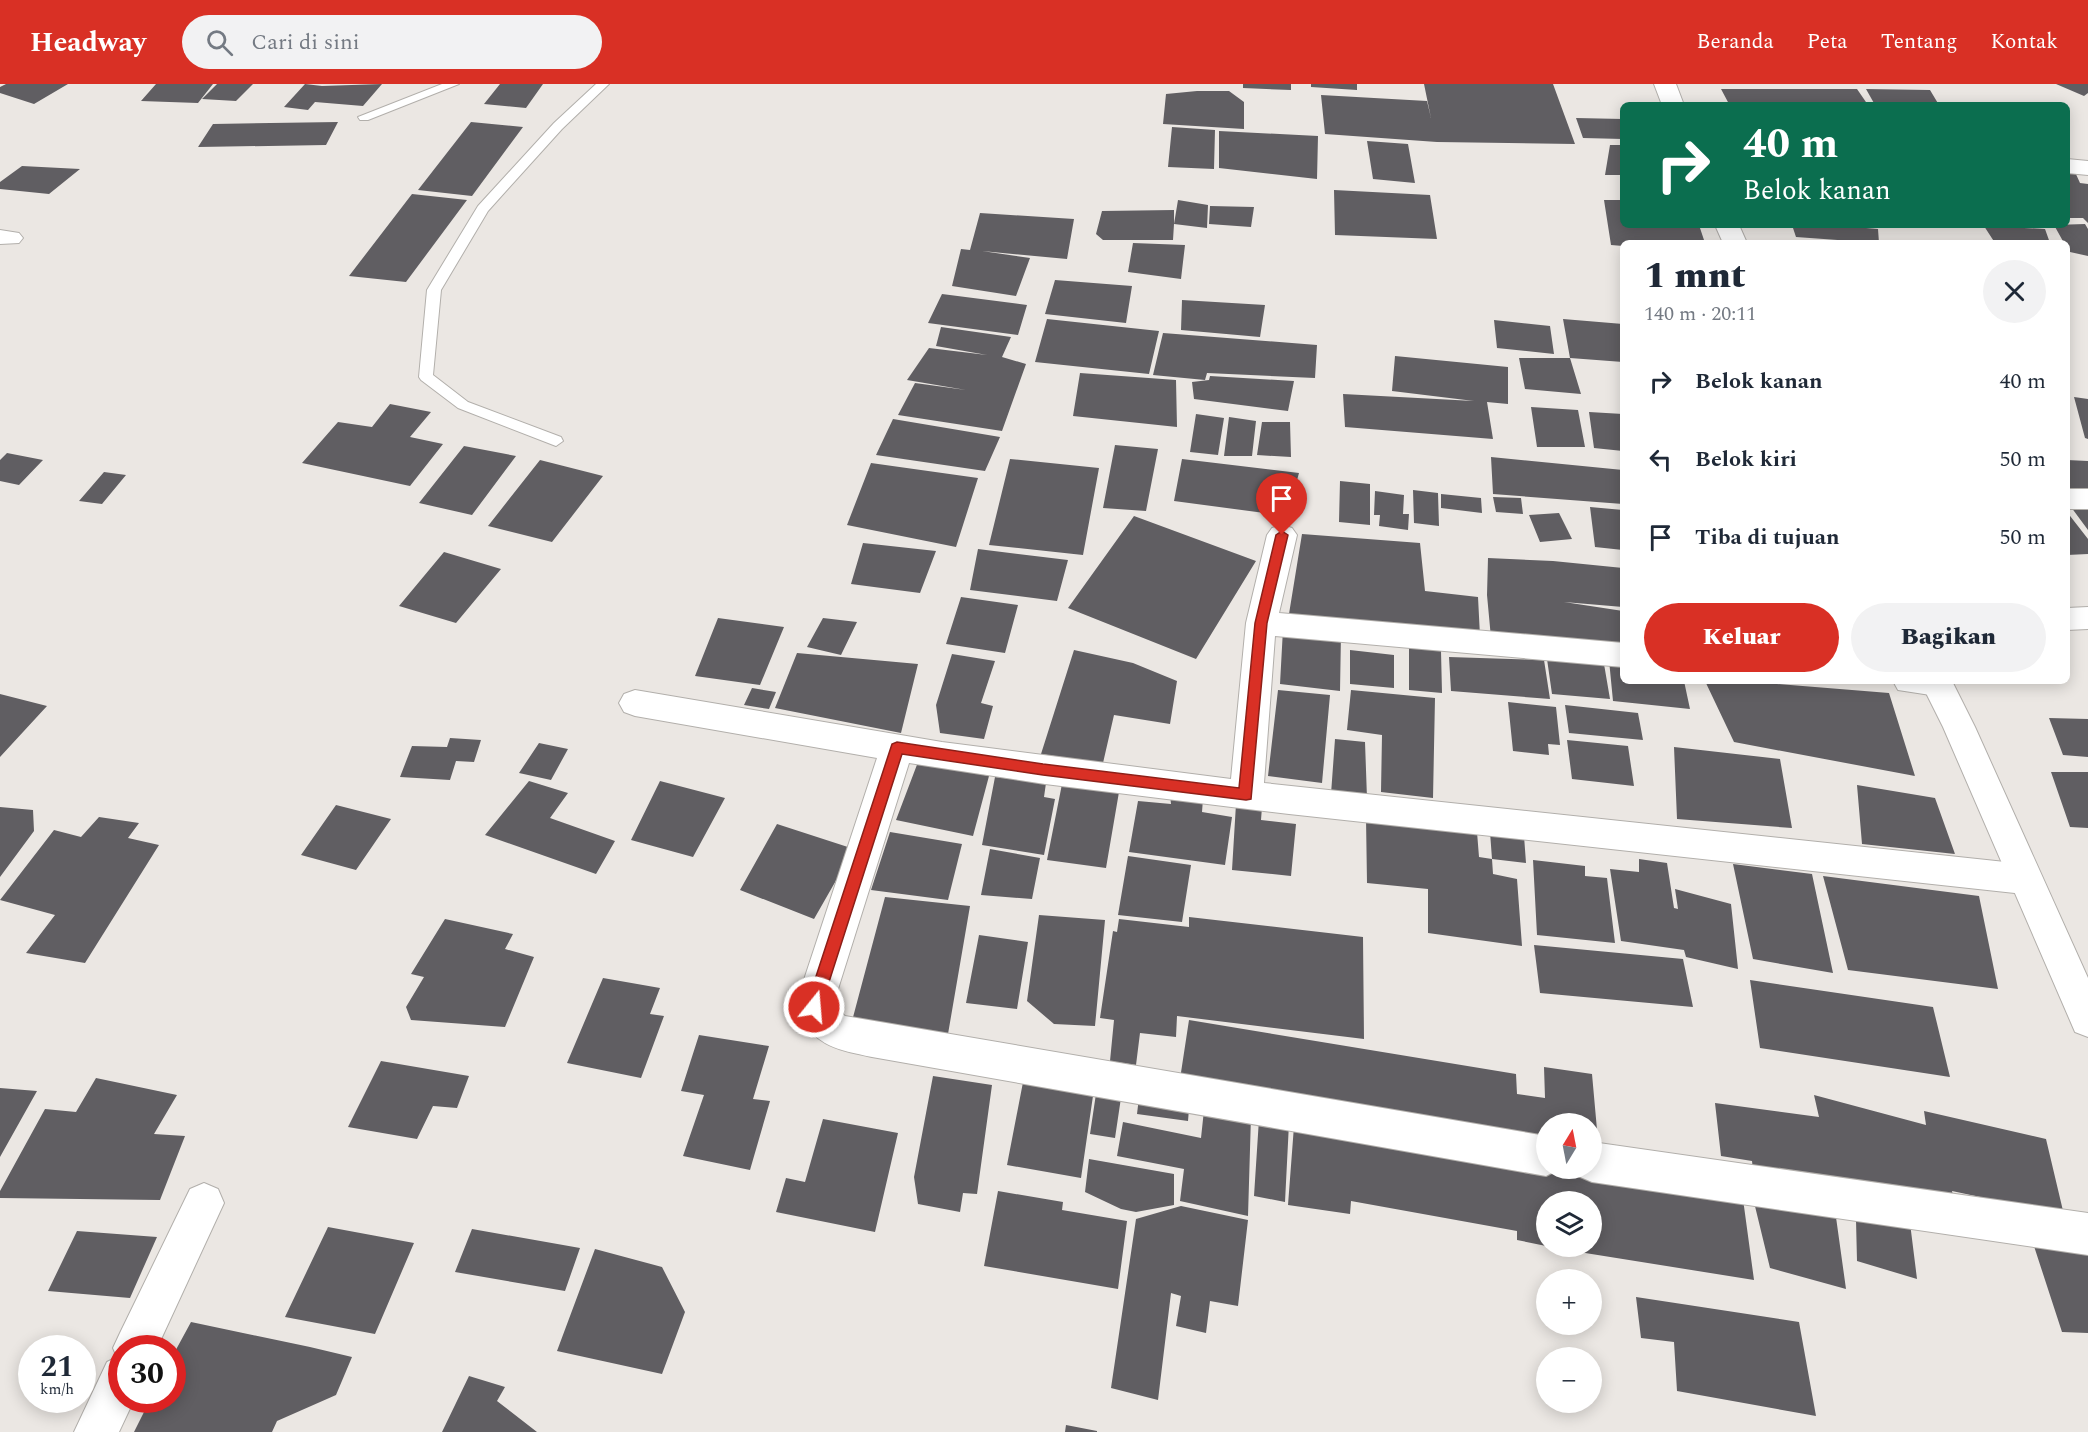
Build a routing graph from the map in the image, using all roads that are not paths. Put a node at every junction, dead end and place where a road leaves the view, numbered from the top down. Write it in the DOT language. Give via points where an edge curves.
graph roads {
  1 [pos="453,84"];
  2 [pos="603,84"];
  3 [pos="1665,84"];
  4 [pos="1672,102"];
  5 [pos="364,117"];
  6 [pos="2070,166"];
  7 [pos="2088,168"];
  8 [pos="556,441"];
  9 [pos="2070,499"];
  10 [pos="2088,499"];
  11 [pos="1282,535"];
  12 [pos="2088,618"];
  13 [pos="2070,619"];
  14 [pos="1261,623"];
  15 [pos="1620,655"];
  16 [pos="1928,684"];
  17 [pos="635,703"];
  18 [pos="897,748"];
  19 [pos="1246,795"];
  20 [pos="2024,879"];
  21 [pos="2088,1020"];
  22 [pos="1536,1154"];
  23 [pos="1602,1163"];
  24 [pos="204,1203"];
  25 [pos="2088,1234"];
  26 [pos="141,1335"];
  27 [pos="108,1407"];
  28 [pos="96,1432"];
  1 -- 5 [label="lane"];
  2 -- 8 [label="lane" via="558,126 483,208 434,290 426,377 463,405"];
  3 -- 4 [label="street"];
  6 -- 7 [label="street"];
  9 -- 10 [label="street"];
  11 -- 14 [label="street"];
  12 -- 13 [label="street"];
  14 -- 15 [label="street"];
  14 -- 19 [label="street"];
  16 -- 20 [label="street" via="1959,727"];
  17 -- 18 [label="street"];
  18 -- 19 [label="street"];
  18 -- 22 [label="street" via="814,1007 823,1024 841,1033 872,1039"];
  19 -- 20 [label="street"];
  20 -- 21 [label="street"];
  23 -- 25 [label="street"];
  24 -- 26 [label="street"];
  27 -- 28 [label="street"];
}
